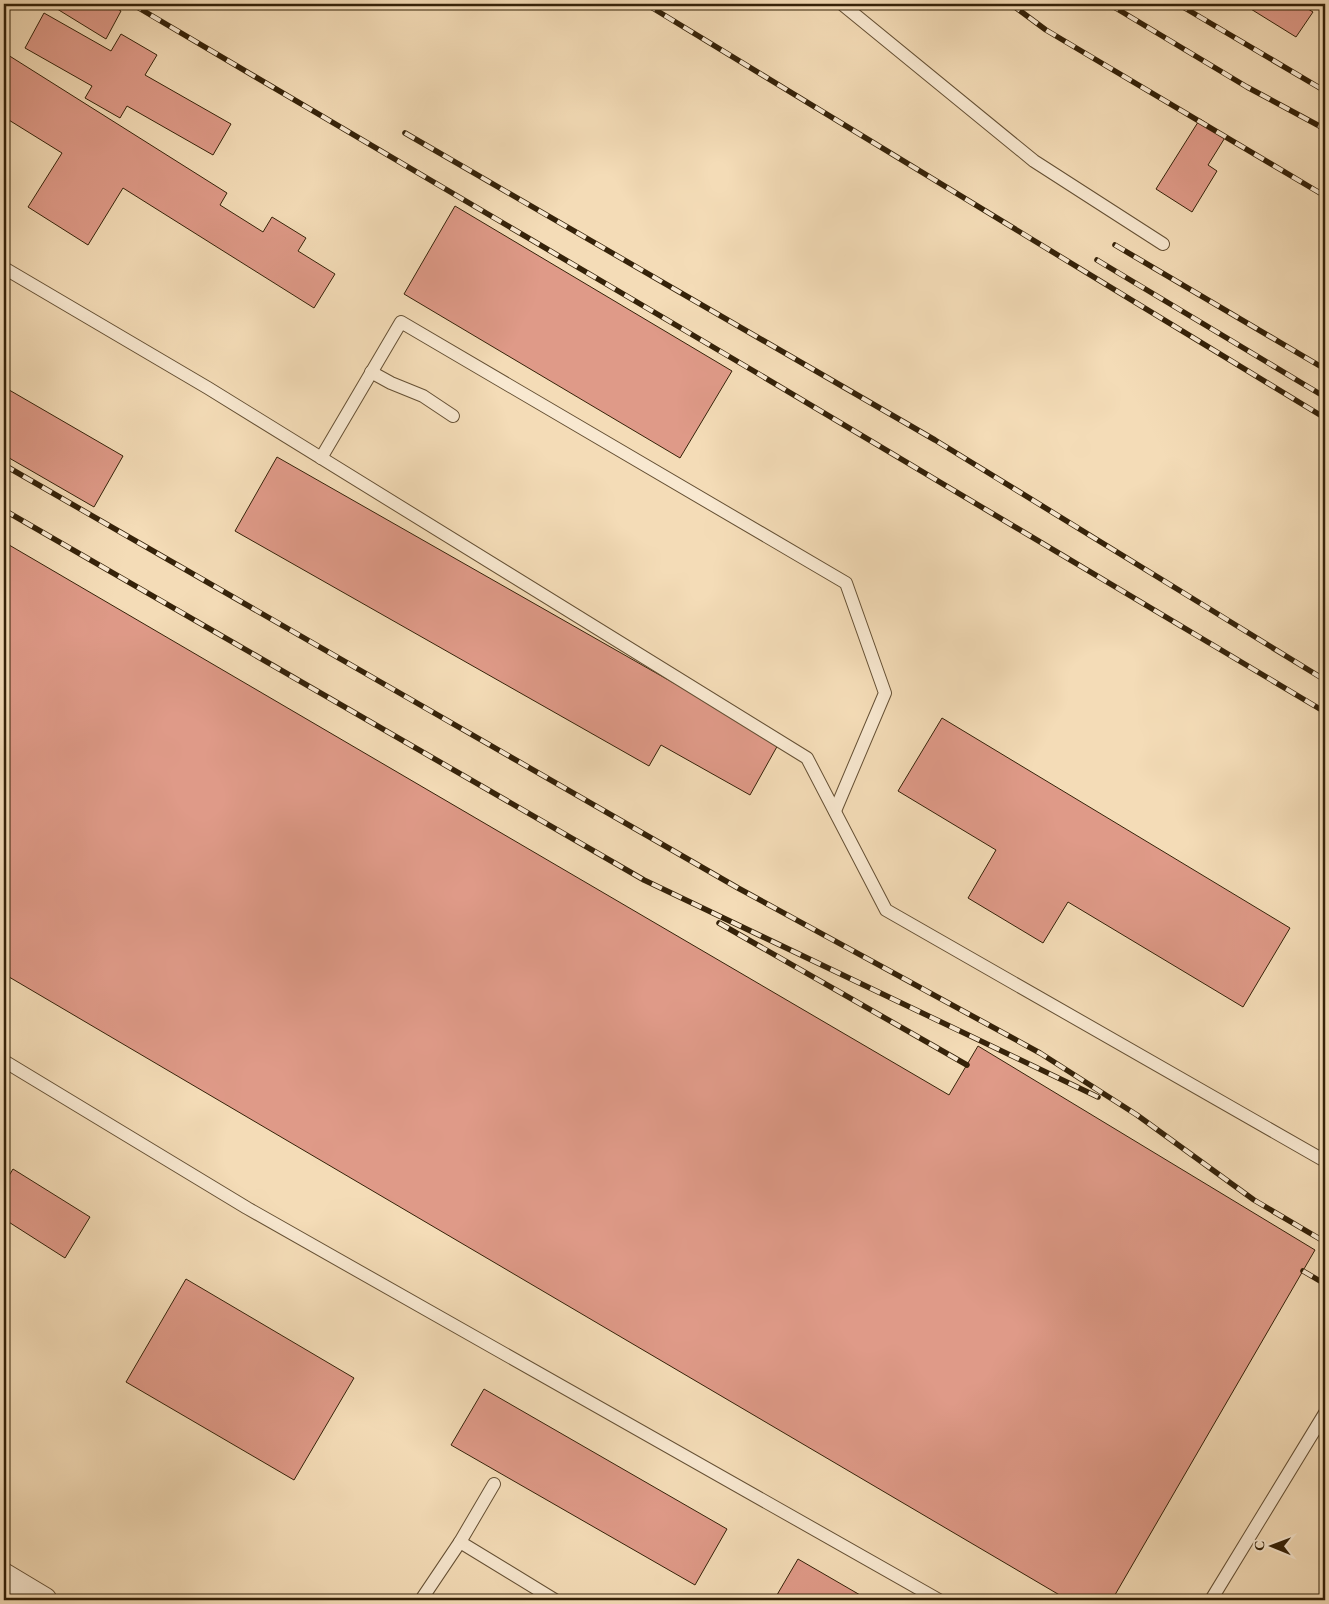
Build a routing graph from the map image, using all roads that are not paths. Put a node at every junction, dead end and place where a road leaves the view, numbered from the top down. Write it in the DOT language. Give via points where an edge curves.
graph roads {
  1 [pos="842,4"];
  2 [pos="1163,244"];
  3 [pos="4,268"];
  4 [pos="371,372"];
  5 [pos="453,416"];
  6 [pos="321,458"];
  7 [pos="834,810"];
  8 [pos="4,1061"];
  9 [pos="1325,1161"];
  10 [pos="1325,1413"];
  11 [pos="494,1484"];
  12 [pos="460,1542"];
  13 [pos="4,1576"];
  14 [pos="44,1600"];
  15 [pos="421,1600"];
  16 [pos="555,1600"];
  17 [pos="939,1600"];
  18 [pos="1211,1600"];
  1 -- 2 [label="lane" via="1034,161"];
  3 -- 6 [label="lane"];
  4 -- 5 [label="lane" via="423,396"];
  4 -- 6 [label="lane"];
  4 -- 7 [label="lane" via="401,322 846,583 885,694"];
  6 -- 7 [label="lane" via="807,758"];
  7 -- 9 [label="lane" via="886,910"];
  8 -- 17 [label="lane" via="256,1213"];
  10 -- 18 [label="lane"];
  11 -- 12 [label="lane"];
  12 -- 15 [label="lane"];
  12 -- 16 [label="lane"];
  13 -- 14 [label="street"];
}
